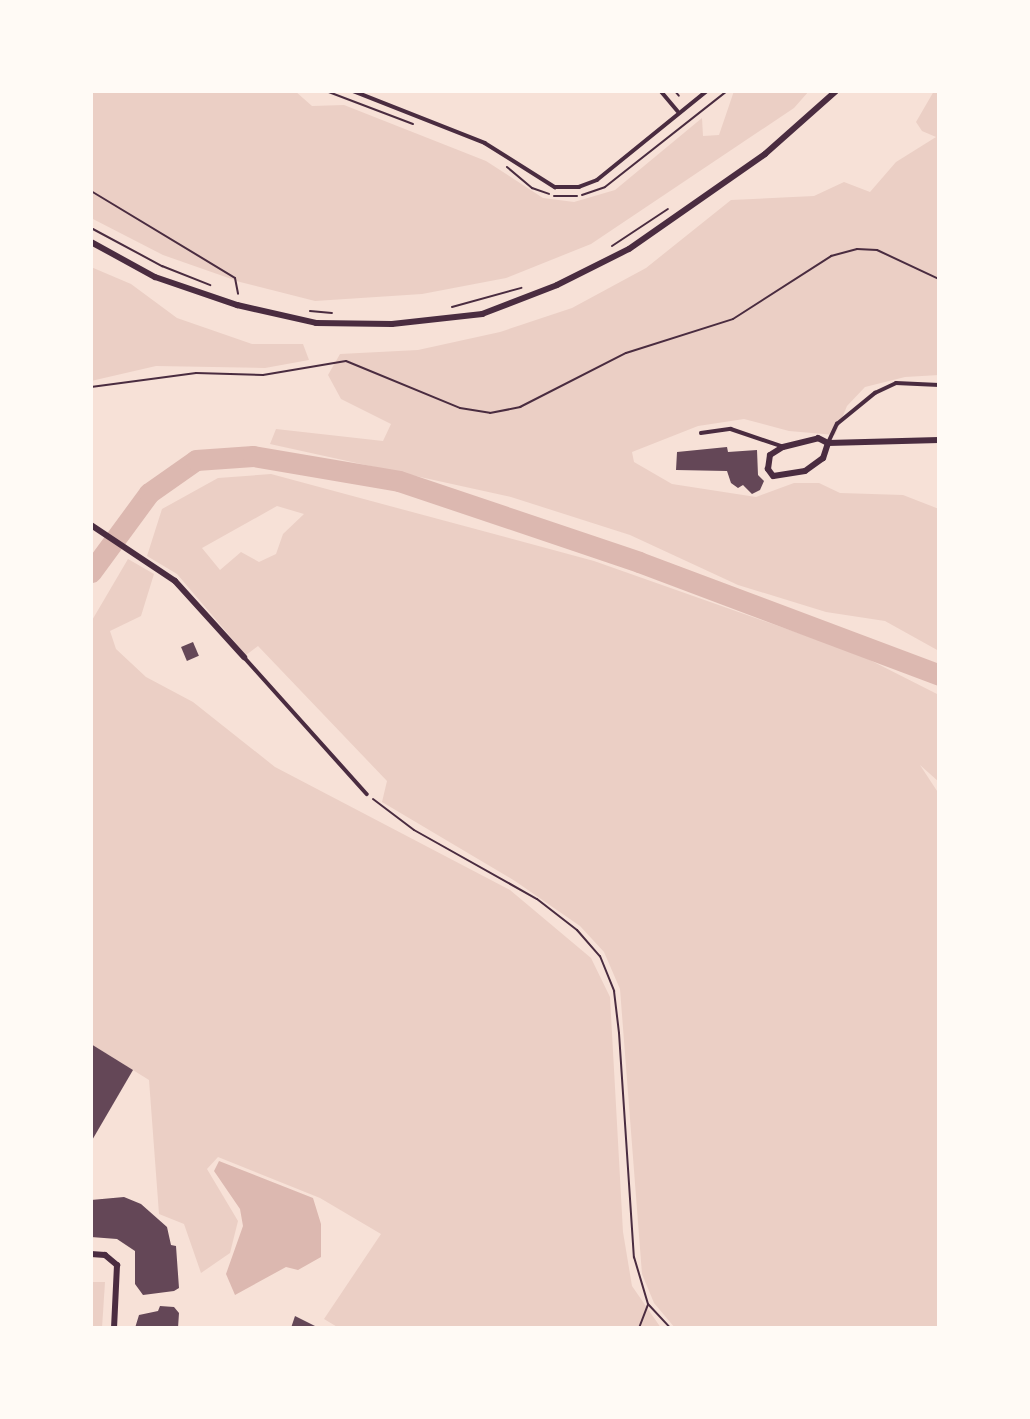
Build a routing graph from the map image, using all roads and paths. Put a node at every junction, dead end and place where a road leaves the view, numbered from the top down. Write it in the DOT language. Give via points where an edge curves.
graph roads {
  1 [pos="326,91"];
  2 [pos="353,91"];
  3 [pos="661,91"];
  4 [pos="675,91"];
  5 [pos="707,91"];
  6 [pos="727,91"];
  7 [pos="836,91"];
  8 [pos="679,96"];
  9 [pos="678,112"];
  10 [pos="414,125"];
  11 [pos="498,161"];
  12 [pos="91,191"];
  13 [pos="673,206"];
  14 [pos="91,228"];
  15 [pos="91,242"];
  16 [pos="604,251"];
  17 [pos="939,279"];
  18 [pos="527,286"];
  19 [pos="216,287"];
  20 [pos="227,291"];
  21 [pos="238,295"];
  22 [pos="243,297"];
  23 [pos="237,305"];
  24 [pos="447,308"];
  25 [pos="309,311"];
  26 [pos="334,313"];
  27 [pos="939,385"];
  28 [pos="91,387"];
  29 [pos="701,433"];
  30 [pos="939,440"];
  31 [pos="828,443"];
  32 [pos="783,447"];
  33 [pos="91,525"];
  34 [pos="244,657"];
  35 [pos="368,794"];
  36 [pos="91,1254"];
  37 [pos="648,1304"];
  38 [pos="114,1328"];
  39 [pos="639,1328"];
  40 [pos="670,1328"];
  1 -- 10 [label="path"];
  2 -- 9 [label="lane" via="485,143 555,187 579,187 597,180"];
  3 -- 9 [label="lane"];
  4 -- 8 [label="path"];
  5 -- 9 [label="lane"];
  6 -- 11 [label="path" via="605,187 589,194 568,197 542,192"];
  7 -- 23 [label="street" via="765,154 629,249 557,285 482,314 392,324 316,323"];
  12 -- 21 [label="path" via="235,278"];
  13 -- 16 [label="path"];
  14 -- 19 [label="path" via="162,266"];
  15 -- 23 [label="street" via="155,277"];
  17 -- 28 [label="path" via="877,250 857,249 831,256 733,319 626,353 520,407 490,413 460,408 346,361 263,375 196,373"];
  18 -- 24 [label="path"];
  20 -- 21 [label="path"];
  21 -- 22 [label="path"];
  21 -- 23 [label="path"];
  25 -- 26 [label="path"];
  27 -- 31 [label="lane" via="897,383 875,393 837,424"];
  29 -- 32 [label="lane" via="731,429"];
  30 -- 31 [label="street"];
  31 -- 32 [label="street" via="818,438"];
  31 -- 32 [label="street" via="823,458 804,471 773,476 768,462"];
  33 -- 34 [label="street" via="160,569"];
  34 -- 35 [label="lane"];
  35 -- 37 [label="path" via="414,830 537,899 577,930 600,956 614,991 632,1240"];
  36 -- 38 [label="street" via="105,1255 117,1265"];
  37 -- 39 [label="path"];
  37 -- 40 [label="path"];
}
